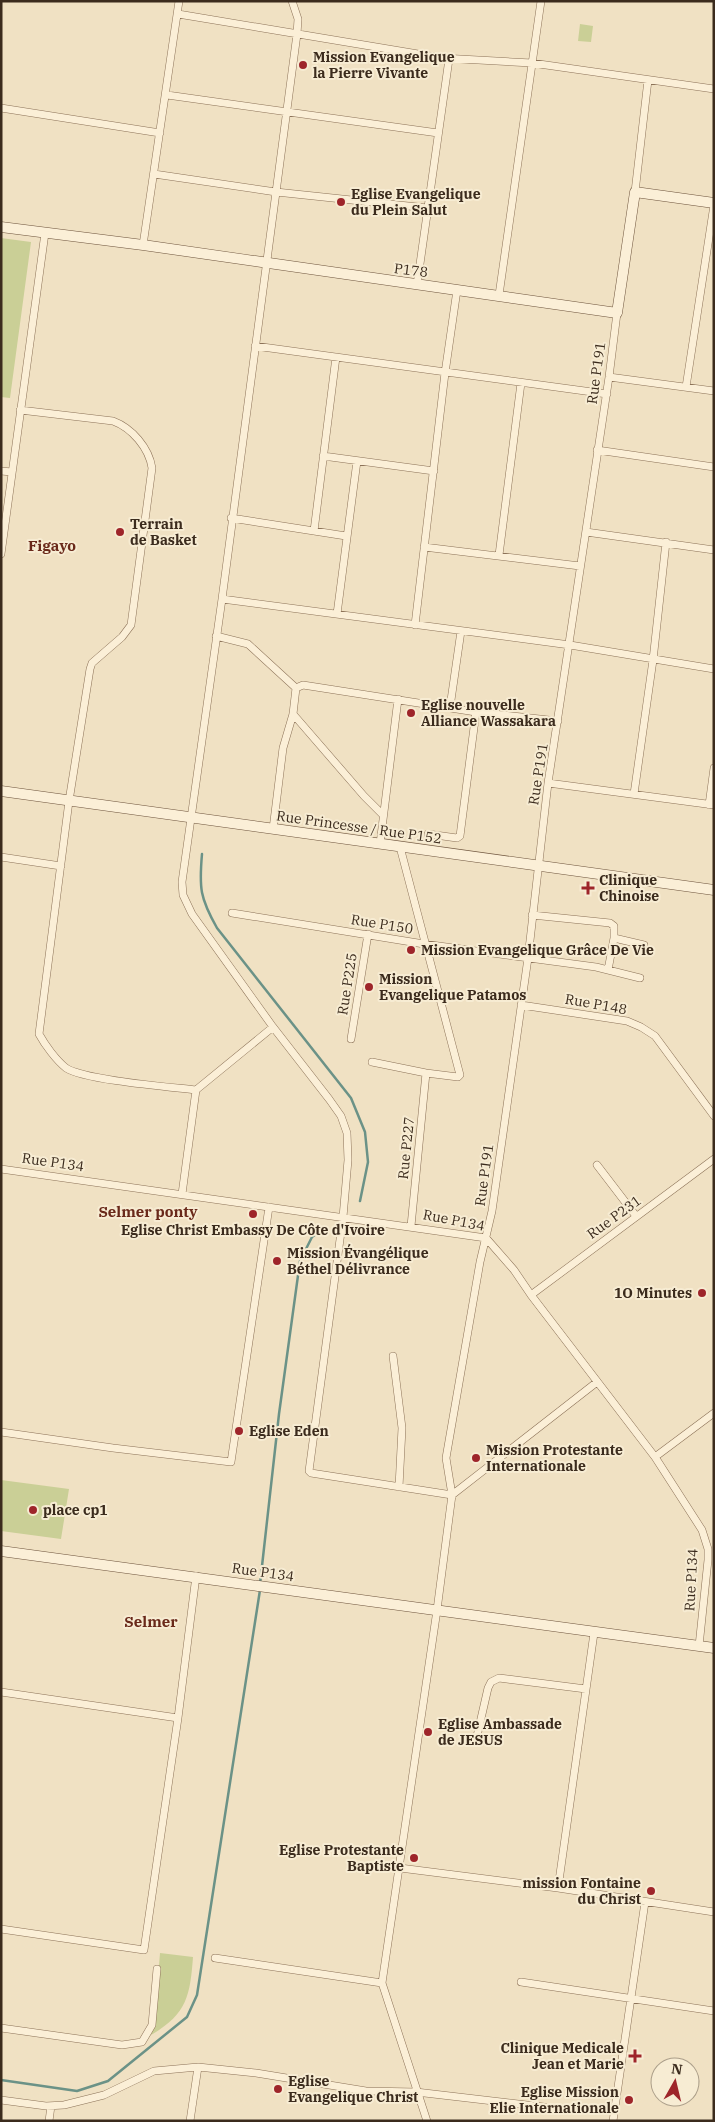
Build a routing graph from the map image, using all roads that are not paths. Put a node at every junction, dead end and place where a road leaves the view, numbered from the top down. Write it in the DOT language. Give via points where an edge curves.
graph roads {
  1 [pos="179,1"];
  2 [pos="292,1"];
  3 [pos="541,1"];
  4 [pos="178,14"];
  5 [pos="297,34"];
  6 [pos="449,59"];
  7 [pos="532,63"];
  8 [pos="648,80"];
  9 [pos="714,89"];
  10 [pos="167,95"];
  11 [pos="1,108"];
  12 [pos="287,114"];
  13 [pos="160,133"];
  14 [pos="438,134"];
  15 [pos="154,174"];
  16 [pos="276,192"];
  17 [pos="636,192"];
  18 [pos="714,204"];
  19 [pos="427,208"];
  20 [pos="1,227"];
  21 [pos="45,233"];
  22 [pos="143,245"];
  23 [pos="268,263"];
  24 [pos="417,285"];
  25 [pos="457,290"];
  26 [pos="499,296"];
  27 [pos="617,313"];
  28 [pos="255,346"];
  29 [pos="336,357"];
  30 [pos="445,373"];
  31 [pos="610,377"];
  32 [pos="521,383"];
  33 [pos="686,386"];
  34 [pos="714,391"];
  35 [pos="607,394"];
  36 [pos="20,410"];
  37 [pos="597,450"];
  38 [pos="323,456"];
  39 [pos="357,461"];
  40 [pos="714,467"];
  41 [pos="434,470"];
  42 [pos="1,471"];
  43 [pos="12,472"];
  44 [pos="232,518"];
  45 [pos="314,531"];
  46 [pos="586,532"];
  47 [pos="346,536"];
  48 [pos="666,542"];
  49 [pos="424,547"];
  50 [pos="714,550"];
  51 [pos="1,554"];
  52 [pos="499,555"];
  53 [pos="580,566"];
  54 [pos="222,599"];
  55 [pos="337,614"];
  56 [pos="416,625"];
  57 [pos="461,631"];
  58 [pos="216,636"];
  59 [pos="570,645"];
  60 [pos="653,660"];
  61 [pos="714,669"];
  62 [pos="296,688"];
  63 [pos="398,699"];
  64 [pos="450,707"];
  65 [pos="476,712"];
  66 [pos="293,714"];
  67 [pos="558,722"];
  68 [pos="714,768"];
  69 [pos="548,783"];
  70 [pos="1,791"];
  71 [pos="634,794"];
  72 [pos="69,801"];
  73 [pos="711,805"];
  74 [pos="383,815"];
  75 [pos="190,818"];
  76 [pos="273,829"];
  77 [pos="428,834"];
  78 [pos="380,844"];
  79 [pos="400,846"];
  80 [pos="1,858"];
  81 [pos="61,866"];
  82 [pos="538,866"];
  83 [pos="714,890"];
  84 [pos="232,913"];
  85 [pos="532,915"];
  86 [pos="368,934"];
  87 [pos="614,938"];
  88 [pos="424,944"];
  89 [pos="644,946"];
  90 [pos="528,958"];
  91 [pos="608,970"];
  92 [pos="640,978"];
  93 [pos="521,1005"];
  94 [pos="273,1027"];
  95 [pos="351,1038"];
  96 [pos="372,1062"];
  97 [pos="426,1073"];
  98 [pos="196,1090"];
  99 [pos="714,1116"];
  100 [pos="714,1159"];
  101 [pos="597,1165"];
  102 [pos="1,1169"];
  103 [pos="182,1194"];
  104 [pos="269,1207"];
  105 [pos="636,1216"];
  106 [pos="342,1217"];
  107 [pos="411,1226"];
  108 [pos="486,1238"];
  109 [pos="530,1295"];
  110 [pos="393,1356"];
  111 [pos="597,1382"];
  112 [pos="714,1413"];
  113 [pos="1,1432"];
  114 [pos="655,1458"];
  115 [pos="399,1487"];
  116 [pos="452,1495"];
  117 [pos="1,1550"];
  118 [pos="196,1576"];
  119 [pos="437,1610"];
  120 [pos="594,1633"];
  121 [pos="699,1646"];
  122 [pos="714,1648"];
  123 [pos="586,1690"];
  124 [pos="1,1692"];
  125 [pos="178,1718"];
  126 [pos="477,1736"];
  127 [pos="400,1868"];
  128 [pos="558,1888"];
  129 [pos="645,1902"];
  130 [pos="714,1912"];
  131 [pos="1,1929"];
  132 [pos="215,1958"];
  133 [pos="157,1969"];
  134 [pos="521,1982"];
  135 [pos="382,1983"];
  136 [pos="630,1998"];
  137 [pos="714,2011"];
  138 [pos="1,2028"];
  139 [pos="198,2067"];
  140 [pos="416,2092"];
  141 [pos="1,2100"];
  142 [pos="51,2106"];
  143 [pos="544,2107"];
  144 [pos="49,2121"];
  145 [pos="190,2121"];
  146 [pos="427,2121"];
  147 [pos="613,2121"];
  1 -- 4 [label="street"];
  2 -- 5 [label="street" via="298,19"];
  3 -- 7 [label="street"];
  4 -- 5 [label="street"];
  4 -- 10 [label="street"];
  5 -- 6 [label="street"];
  5 -- 12 [label="street"];
  6 -- 7 [label="street"];
  6 -- 14 [label="street"];
  7 -- 8 [label="street"];
  7 -- 26 [label="street"];
  8 -- 9 [label="street"];
  8 -- 17 [label="street"];
  10 -- 12 [label="street"];
  10 -- 13 [label="street"];
  11 -- 13 [label="street"];
  12 -- 14 [label="street"];
  12 -- 16 [label="street"];
  13 -- 15 [label="street"];
  14 -- 19 [label="street"];
  15 -- 16 [label="street"];
  15 -- 22 [label="street"];
  16 -- 19 [label="street"];
  16 -- 23 [label="street"];
  17 -- 18 [label="street"];
  17 -- 27 [label="street"];
  18 -- 33 [label="street"];
  19 -- 24 [label="street"];
  20 -- 21 [label="street, P178"];
  21 -- 22 [label="street, P178"];
  21 -- 36 [label="street"];
  22 -- 23 [label="street, P178"];
  23 -- 24 [label="street, P178"];
  23 -- 28 [label="street"];
  24 -- 25 [label="street, P178"];
  25 -- 26 [label="street, P178"];
  25 -- 30 [label="street"];
  26 -- 27 [label="street, P178"];
  27 -- 31 [label="street, Rue P191"];
  28 -- 29 [label="street"];
  28 -- 44 [label="street"];
  29 -- 30 [label="street"];
  29 -- 38 [label="street"];
  30 -- 32 [label="street"];
  30 -- 41 [label="street"];
  31 -- 33 [label="street"];
  31 -- 35 [label="street, Rue P191"];
  32 -- 35 [label="street"];
  32 -- 52 [label="street"];
  33 -- 34 [label="street"];
  35 -- 37 [label="street, Rue P191"];
  36 -- 43 [label="street"];
  36 -- 72 [label="street" via="124,425 148,453 152,468 131,625 92,663"];
  37 -- 40 [label="street"];
  37 -- 46 [label="street, Rue P191"];
  38 -- 39 [label="street"];
  38 -- 45 [label="street"];
  39 -- 41 [label="street"];
  39 -- 47 [label="street"];
  41 -- 49 [label="street"];
  42 -- 43 [label="street"];
  43 -- 51 [label="street"];
  44 -- 45 [label="street"];
  44 -- 54 [label="street"];
  45 -- 47 [label="street"];
  46 -- 48 [label="street"];
  46 -- 53 [label="street, Rue P191"];
  47 -- 55 [label="street"];
  48 -- 50 [label="street"];
  48 -- 60 [label="street"];
  49 -- 52 [label="street"];
  49 -- 56 [label="street"];
  52 -- 53 [label="street"];
  53 -- 59 [label="street, Rue P191"];
  54 -- 55 [label="street"];
  54 -- 58 [label="street"];
  55 -- 56 [label="street"];
  56 -- 57 [label="street"];
  57 -- 59 [label="street"];
  57 -- 64 [label="street"];
  58 -- 62 [label="street" via="248,644"];
  58 -- 75 [label="street"];
  59 -- 60 [label="street"];
  59 -- 67 [label="street, Rue P191"];
  60 -- 61 [label="street"];
  60 -- 71 [label="street"];
  62 -- 63 [label="street" via="303,685"];
  62 -- 66 [label="street"];
  63 -- 64 [label="street"];
  63 -- 74 [label="street"];
  64 -- 65 [label="street"];
  65 -- 67 [label="street"];
  65 -- 77 [label="street" via="460,836"];
  66 -- 74 [label="street"];
  66 -- 76 [label="street" via="283,748"];
  67 -- 69 [label="street, Rue P191"];
  68 -- 73 [label="street"];
  69 -- 71 [label="street"];
  69 -- 82 [label="street, Rue P191"];
  70 -- 72 [label="street, Rue Princesse / Rue P152"];
  71 -- 73 [label="street"];
  72 -- 75 [label="street, Rue Princesse / Rue P152"];
  72 -- 81 [label="street"];
  74 -- 78 [label="street"];
  75 -- 76 [label="street, Rue Princesse / Rue P152"];
  75 -- 94 [label="street" via="182,882 186,906"];
  76 -- 78 [label="street, Rue Princesse / Rue P152"];
  78 -- 79 [label="street, Rue Princesse / Rue P152"];
  79 -- 82 [label="street, Rue Princesse / Rue P152"];
  79 -- 88 [label="street"];
  80 -- 81 [label="street"];
  81 -- 98 [label="street" via="39,1034 62,1064 71,1070 92,1076"];
  82 -- 83 [label="street, Rue Princesse / Rue P152"];
  82 -- 85 [label="street, Rue P191"];
  84 -- 86 [label="street, Rue P150"];
  85 -- 87 [label="street" via="610,923 614,926"];
  85 -- 90 [label="street, Rue P191"];
  86 -- 88 [label="street, Rue P150"];
  86 -- 95 [label="street, Rue P225"];
  87 -- 89 [label="street"];
  87 -- 91 [label="street"];
  88 -- 90 [label="street, Rue P150"];
  88 -- 97 [label="street" via="460,1075"];
  90 -- 91 [label="street, Rue P150"];
  90 -- 93 [label="street, Rue P191"];
  91 -- 92 [label="street, Rue P150"];
  93 -- 99 [label="street, Rue P148" via="627,1021 641,1027 655,1036"];
  93 -- 108 [label="street, Rue P191"];
  94 -- 98 [label="street"];
  94 -- 106 [label="street" via="329,1099 347,1133 348,1160"];
  96 -- 97 [label="street"];
  97 -- 107 [label="street, Rue P227"];
  98 -- 103 [label="street"];
  100 -- 105 [label="street, Rue P231"];
  101 -- 105 [label="street"];
  102 -- 103 [label="street, Rue P134"];
  103 -- 104 [label="street, Rue P134"];
  104 -- 106 [label="street, Rue P134"];
  104 -- 113 [label="street" via="231,1462"];
  105 -- 109 [label="street, Rue P231"];
  106 -- 107 [label="street, Rue P134"];
  106 -- 115 [label="street" via="309,1471"];
  107 -- 108 [label="street, Rue P134"];
  108 -- 109 [label="street, Rue P134" via="514,1270"];
  108 -- 116 [label="street, Rue P191" via="446,1458"];
  109 -- 111 [label="street, Rue P134"];
  110 -- 115 [label="street" via="402,1428"];
  111 -- 114 [label="street, Rue P134"];
  111 -- 116 [label="street"];
  112 -- 114 [label="street"];
  114 -- 121 [label="street, Rue P134" via="702,1530 708,1549"];
  115 -- 116 [label="street"];
  116 -- 119 [label="street, Rue P191"];
  117 -- 118 [label="street, Rue P134"];
  118 -- 119 [label="street, Rue P134"];
  118 -- 125 [label="street"];
  119 -- 120 [label="street, Rue P134"];
  119 -- 127 [label="street, Rue P191"];
  120 -- 121 [label="street, Rue P134"];
  120 -- 123 [label="street"];
  121 -- 122 [label="street, Rue P134"];
  123 -- 126 [label="street" via="499,1678 488,1688"];
  123 -- 128 [label="street"];
  124 -- 125 [label="street"];
  125 -- 131 [label="street" via="144,1950"];
  127 -- 128 [label="street"];
  127 -- 135 [label="street, Rue P191"];
  128 -- 129 [label="street"];
  129 -- 130 [label="street"];
  129 -- 136 [label="street"];
  132 -- 135 [label="street"];
  133 -- 138 [label="street" via="152,2026 142,2042 122,2045"];
  134 -- 136 [label="street"];
  135 -- 140 [label="street"];
  136 -- 137 [label="street"];
  136 -- 147 [label="street"];
  139 -- 140 [label="street" via="366,2090"];
  139 -- 142 [label="street" via="154,2071 104,2095 80,2103"];
  139 -- 145 [label="street"];
  140 -- 143 [label="street"];
  140 -- 146 [label="street"];
  141 -- 142 [label="street"];
  142 -- 144 [label="street"];
}
